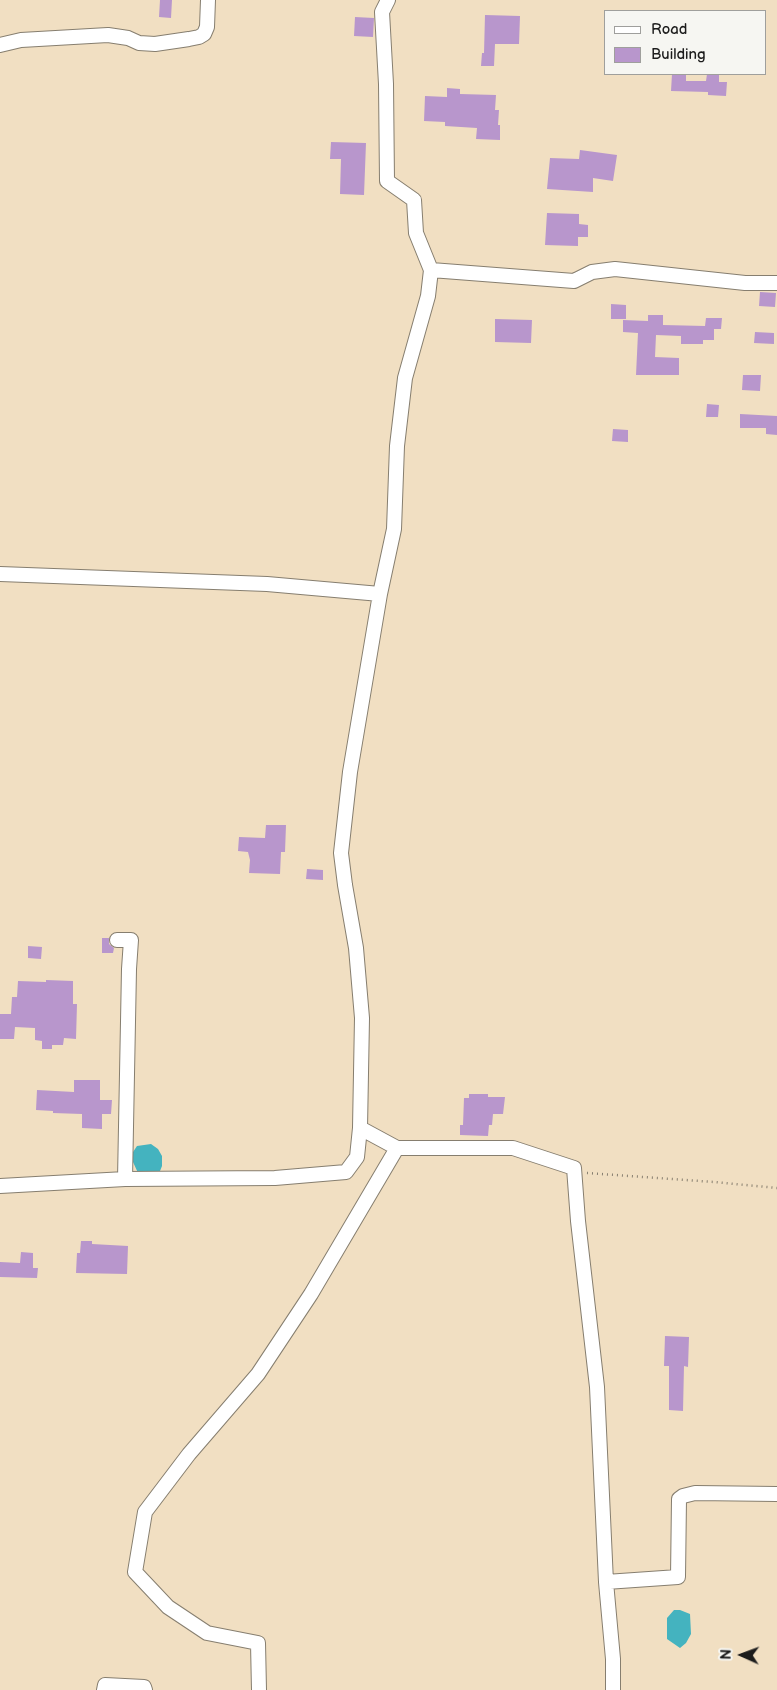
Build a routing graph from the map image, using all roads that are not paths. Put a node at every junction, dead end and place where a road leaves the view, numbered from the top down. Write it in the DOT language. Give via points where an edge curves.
graph roads {
  1 [pos="208,0"];
  2 [pos="388,0"];
  3 [pos="0,45"];
  4 [pos="431,270"];
  5 [pos="777,283"];
  6 [pos="0,574"];
  7 [pos="380,594"];
  8 [pos="117,940"];
  9 [pos="360,1128"];
  10 [pos="397,1148"];
  11 [pos="125,1179"];
  12 [pos="0,1186"];
  13 [pos="777,1494"];
  14 [pos="606,1582"];
  15 [pos="104,1690"];
  16 [pos="145,1690"];
  17 [pos="259,1690"];
  18 [pos="613,1690"];
  1 -- 3 [label="street" via="207,27 199,38 155,44 108,35 21,40"];
  2 -- 4 [label="street" via="382,12 387,181 414,200 416,233"];
  4 -- 5 [label="street" via="574,281 592,272 615,269 745,284"];
  4 -- 7 [label="street" via="428,296 405,378 394,529"];
  6 -- 7 [label="street" via="267,584"];
  7 -- 9 [label="street" via="350,772 341,853 356,948 362,1018"];
  8 -- 11 [label="street" via="131,940"];
  9 -- 10 [label="street"];
  9 -- 11 [label="street" via="357,1157 346,1172 275,1178"];
  10 -- 14 [label="street" via="513,1148 574,1168 597,1387"];
  10 -- 17 [label="street" via="311,1294 258,1374 189,1454 145,1512 135,1572 168,1607 207,1633 258,1643"];
  11 -- 12 [label="street"];
  13 -- 14 [label="street" via="695,1493 683,1496 679,1499 678,1577"];
  14 -- 18 [label="street"];
  15 -- 16 [label="street" via="105,1685 144,1687"];
}
